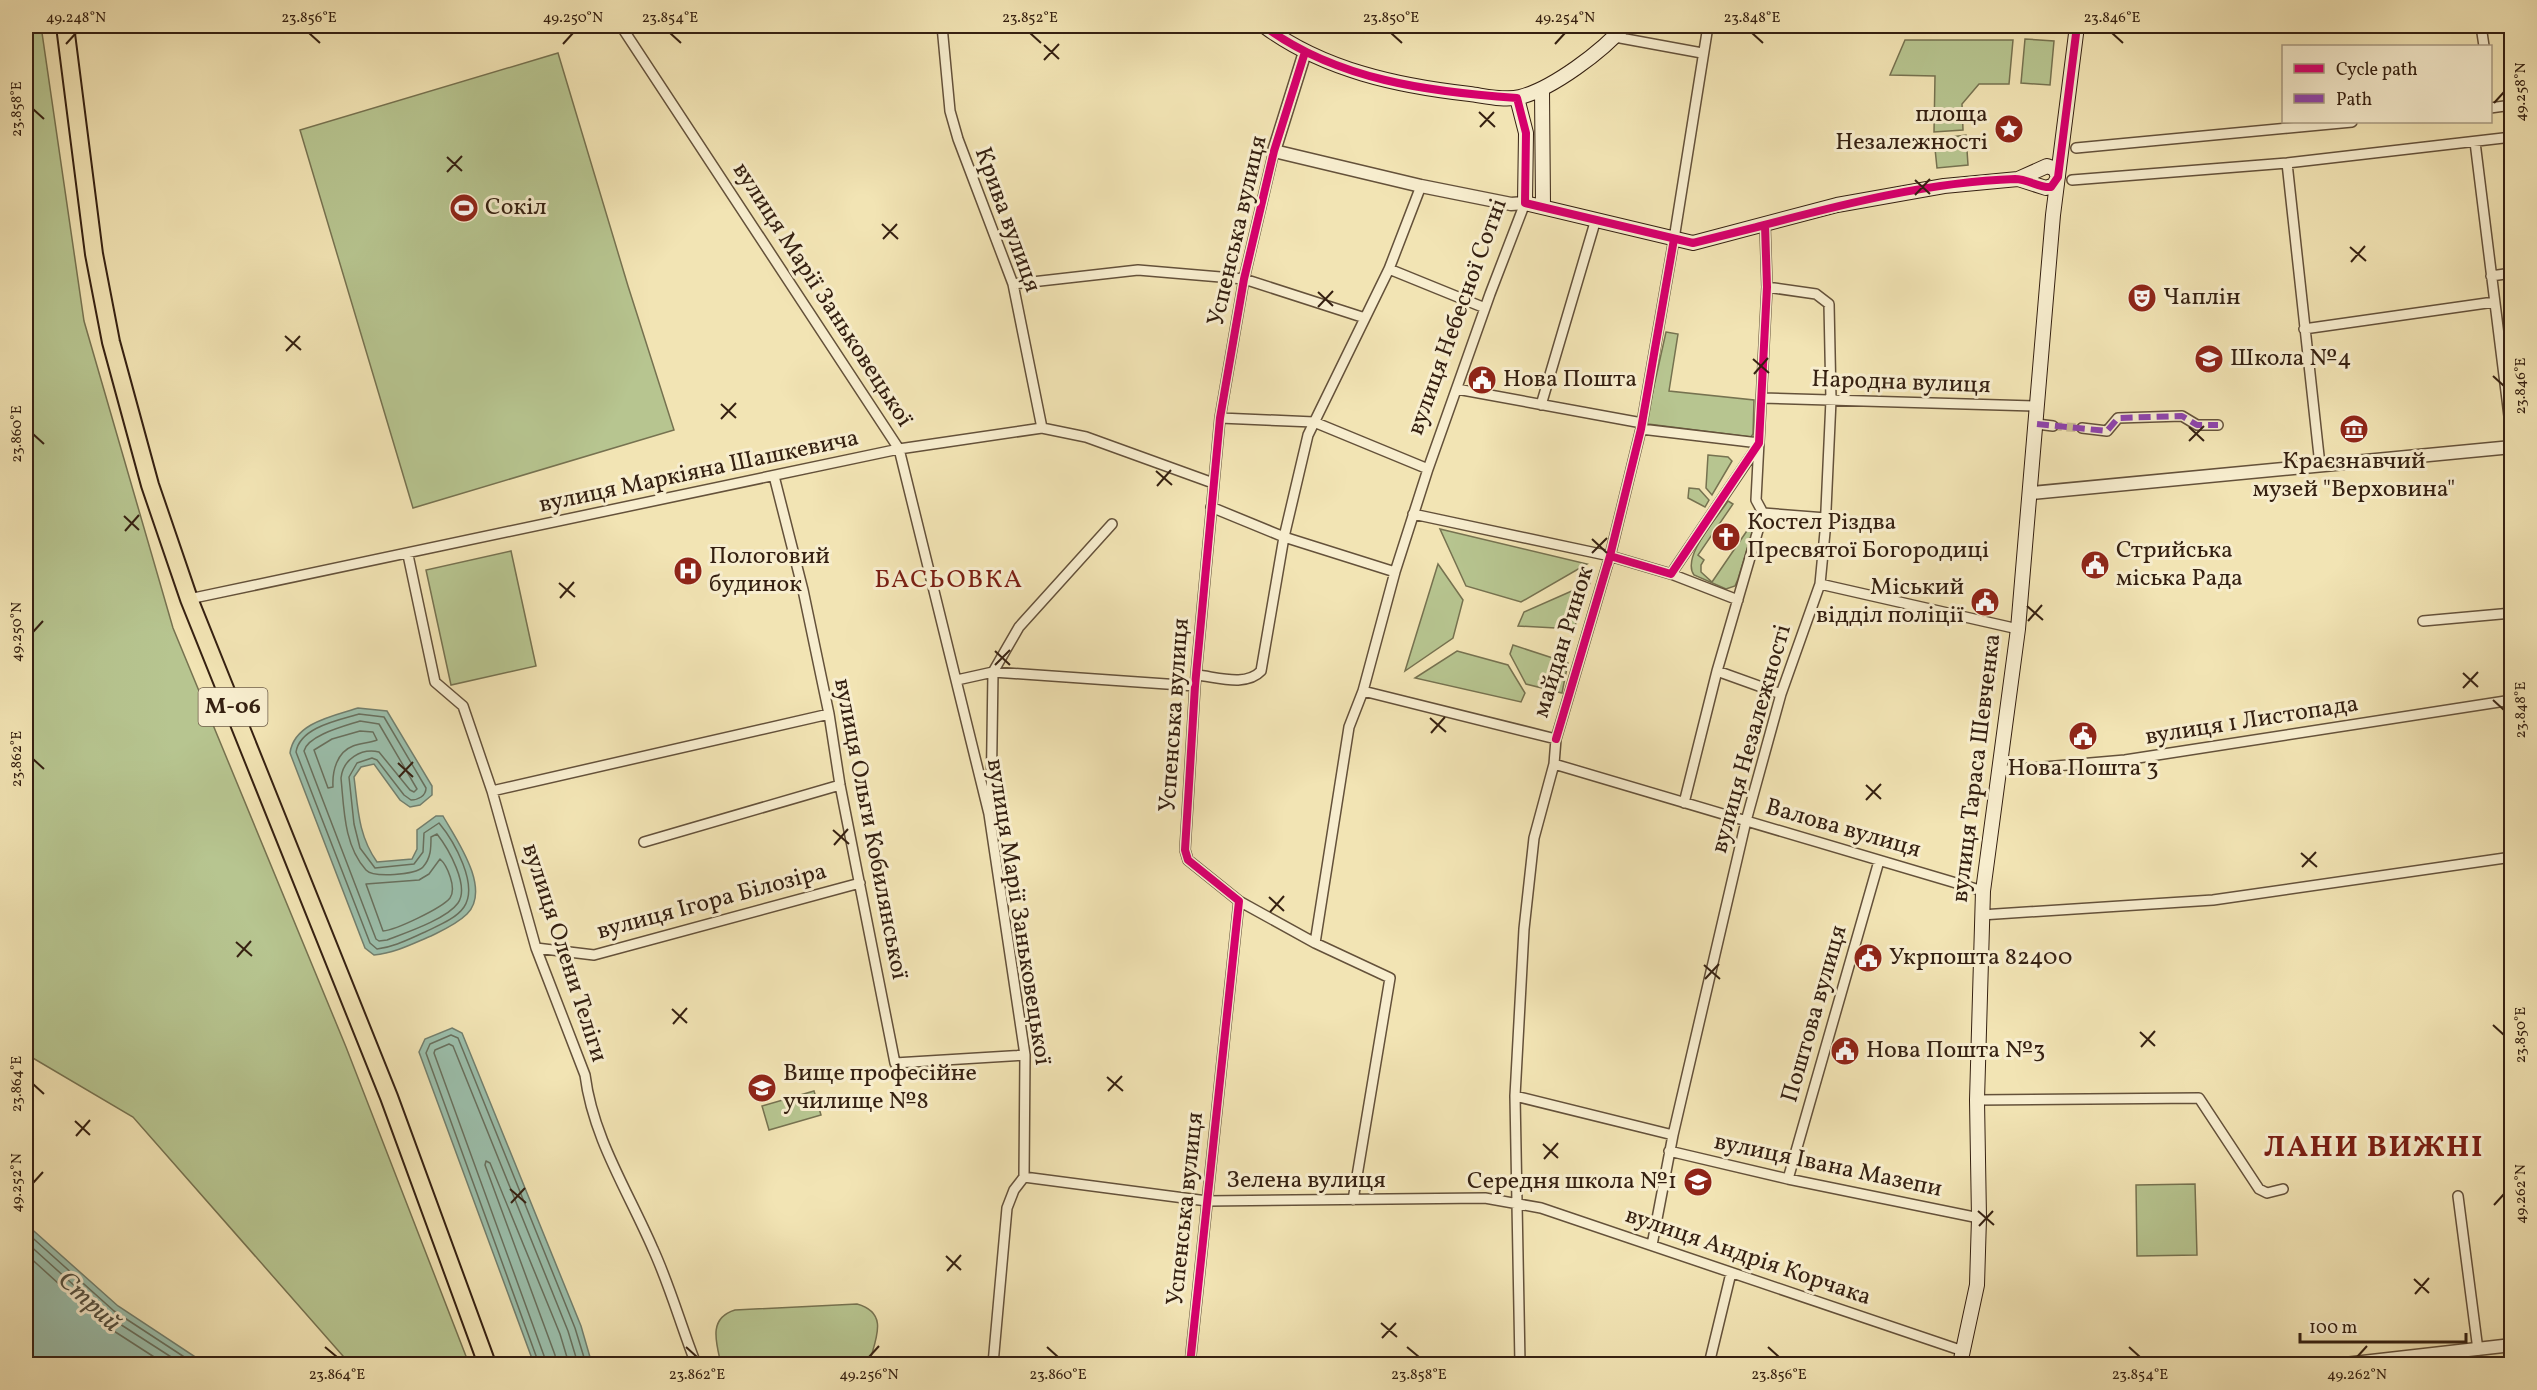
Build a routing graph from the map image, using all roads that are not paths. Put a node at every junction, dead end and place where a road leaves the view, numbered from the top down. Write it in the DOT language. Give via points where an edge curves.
graph roads {
  1 [pos="65,26"];
  2 [pos="621,26"];
  3 [pos="942,26"];
  4 [pos="1264,26"];
  5 [pos="1624,26"];
  6 [pos="1708,26"];
  7 [pos="2077,26"];
  8 [pos="2481,26"];
  9 [pos="1615,37"];
  10 [pos="2484,45"];
  11 [pos="1305,51"];
  12 [pos="1702,53"];
  13 [pos="1542,90"];
  14 [pos="1517,98"];
  15 [pos="2511,105"];
  16 [pos="2492,108"];
  17 [pos="2341,123"];
  18 [pos="2063,137"];
  19 [pos="2511,137"];
  20 [pos="2475,142"];
  21 [pos="2076,148"];
  22 [pos="1274,151"];
  23 [pos="2287,163"];
  24 [pos="2039,169"];
  25 [pos="2065,178"];
  26 [pos="2018,179"];
  27 [pos="2039,184"];
  28 [pos="1421,186"];
  29 [pos="1526,203"];
  30 [pos="1543,206"];
  31 [pos="2053,215"];
  32 [pos="1596,219"];
  33 [pos="1765,225"];
  34 [pos="1674,239"];
  35 [pos="1389,269"];
  36 [pos="2511,273"];
  37 [pos="2491,276"];
  38 [pos="1244,279"];
  39 [pos="1013,285"];
  40 [pos="1767,287"];
  41 [pos="2494,302"];
  42 [pos="1485,308"];
  43 [pos="1365,318"];
  44 [pos="2304,329"];
  45 [pos="1457,389"];
  46 [pos="1762,398"];
  47 [pos="1831,400"];
  48 [pos="1541,405"];
  49 [pos="2038,406"];
  50 [pos="1220,418"];
  51 [pos="1314,422"];
  52 [pos="2037,424"];
  53 [pos="2218,425"];
  54 [pos="1641,426"];
  55 [pos="2054,426"];
  56 [pos="1042,428"];
  57 [pos="2082,428"];
  58 [pos="2511,440"];
  59 [pos="1759,443"];
  60 [pos="2511,447"];
  61 [pos="899,449"];
  62 [pos="2320,465"];
  63 [pos="1428,469"];
  64 [pos="774,476"];
  65 [pos="1213,483"];
  66 [pos="2031,493"];
  67 [pos="1211,507"];
  68 [pos="1763,513"];
  69 [pos="1413,514"];
  70 [pos="1826,518"];
  71 [pos="1112,524"];
  72 [pos="1284,537"];
  73 [pos="408,555"];
  74 [pos="1610,556"];
  75 [pos="1395,572"];
  76 [pos="1671,574"];
  77 [pos="1820,584"];
  78 [pos="189,599"];
  79 [pos="1738,600"];
  80 [pos="2511,613"];
  81 [pos="2423,621"];
  82 [pos="2018,629"];
  83 [pos="1717,671"];
  84 [pos="993,672"];
  85 [pos="1197,675"];
  86 [pos="957,680"];
  87 [pos="1195,686"];
  88 [pos="1363,691"];
  89 [pos="1781,694"];
  90 [pos="2511,700"];
  91 [pos="829,714"];
  92 [pos="1556,739"];
  93 [pos="1554,764"];
  94 [pos="1998,771"];
  95 [pos="840,785"];
  96 [pos="492,791"];
  97 [pos="1684,803"];
  98 [pos="1746,821"];
  99 [pos="991,826"];
  100 [pos="644,842"];
  101 [pos="2511,857"];
  102 [pos="1879,861"];
  103 [pos="860,883"];
  104 [pos="1983,891"];
  105 [pos="1239,901"];
  106 [pos="1981,915"];
  107 [pos="1315,944"];
  108 [pos="537,948"];
  109 [pos="1025,1054"];
  110 [pos="1515,1096"];
  111 [pos="1977,1100"];
  112 [pos="1673,1135"];
  113 [pos="1669,1151"];
  114 [pos="1024,1177"];
  115 [pos="1788,1179"];
  116 [pos="2283,1190"];
  117 [pos="2458,1196"];
  118 [pos="1353,1200"];
  119 [pos="1207,1201"];
  120 [pos="1518,1204"];
  121 [pos="1979,1218"];
  122 [pos="1652,1245"];
  123 [pos="1731,1273"];
  124 [pos="2511,1345"];
  125 [pos="2478,1350"];
  126 [pos="1961,1358"];
  127 [pos="487,1365"];
  128 [pos="696,1365"];
  129 [pos="993,1365"];
  130 [pos="1190,1365"];
  131 [pos="1520,1365"];
  132 [pos="1709,1365"];
  133 [pos="2345,1365"];
  1 -- 78 [label="highway, М-06" via="94,254 111,342 150,485"];
  2 -- 61 [label="street, вулиця Марії Заньковецької"];
  3 -- 39 [label="street, Крива вулиця" via="950,111"];
  4 -- 11 [label="main road"];
  5 -- 9 [label="main road"];
  6 -- 12 [label="street"];
  7 -- 18 [label="main road, вулиця Тараса Шевченка"];
  8 -- 10 [label="street"];
  9 -- 12 [label="street"];
  9 -- 13 [label="main road"];
  11 -- 14 [label="main road" via="1405,85"];
  11 -- 22 [label="street, Успенська вулиця"];
  12 -- 34 [label="street"];
  13 -- 14 [label="main road"];
  13 -- 30 [label="main road, вулиця Небесної Сотні"];
  14 -- 29 [label="main road, вулиця Небесної Сотні" via="1526,133"];
  15 -- 16 [label="street"];
  17 -- 21 [label="street"];
  18 -- 24 [label="main road"];
  18 -- 25 [label="main road, вулиця Тараса Шевченка"];
  19 -- 20 [label="street"];
  20 -- 23 [label="street"];
  20 -- 37 [label="street"];
  22 -- 28 [label="street"];
  22 -- 38 [label="street, Успенська вулиця"];
  23 -- 25 [label="street"];
  23 -- 44 [label="street"];
  24 -- 25 [label="main road" via="2047,165"];
  24 -- 26 [label="main road"];
  24 -- 27 [label="main road"];
  25 -- 27 [label="main road" via="2051,187"];
  25 -- 31 [label="main road, вулиця Тараса Шевченка"];
  26 -- 27 [label="main road"];
  26 -- 33 [label="main road" via="1944,186 1837,205"];
  27 -- 31 [label="main road"];
  28 -- 29 [label="street" via="1511,204"];
  28 -- 35 [label="street"];
  29 -- 30 [label="main road"];
  29 -- 42 [label="street, вулиця Небесної Сотні"];
  30 -- 32 [label="main road"];
  31 -- 49 [label="main road, вулиця Тараса Шевченка"];
  32 -- 34 [label="main road"];
  32 -- 48 [label="street"];
  33 -- 34 [label="main road" via="1693,243"];
  33 -- 40 [label="street"];
  34 -- 54 [label="street"];
  35 -- 42 [label="street"];
  35 -- 43 [label="street"];
  36 -- 37 [label="street"];
  37 -- 41 [label="street"];
  38 -- 39 [label="street" via="1138,270"];
  38 -- 43 [label="street"];
  38 -- 50 [label="street, Успенська вулиця"];
  39 -- 56 [label="street, Крива вулиця"];
  40 -- 46 [label="street"];
  40 -- 47 [label="street, вулиця Незалежності" via="1816,294 1829,304"];
  41 -- 44 [label="street"];
  41 -- 58 [label="street"];
  42 -- 45 [label="street, вулиця Небесної Сотні"];
  43 -- 51 [label="street"];
  44 -- 62 [label="street"];
  45 -- 48 [label="street"];
  45 -- 63 [label="street, вулиця Небесної Сотні"];
  46 -- 47 [label="street, Народна вулиця"];
  46 -- 59 [label="street"];
  47 -- 49 [label="street, Народна вулиця"];
  47 -- 70 [label="street, вулиця Незалежності"];
  48 -- 54 [label="street"];
  49 -- 52 [label="main road, вулиця Тараса Шевченка"];
  50 -- 51 [label="street"];
  50 -- 65 [label="street, Успенська вулиця"];
  51 -- 63 [label="street"];
  51 -- 72 [label="street"];
  52 -- 55 [label="street"];
  52 -- 66 [label="main road, вулиця Тараса Шевченка"];
  53 -- 57 [label="street" via="2197,425 2182,416 2118,418 2107,431"];
  54 -- 59 [label="street"];
  54 -- 74 [label="street"];
  56 -- 61 [label="street, вулиця Маркіяна Шашкевича"];
  56 -- 65 [label="street, вулиця Маркіяна Шашкевича" via="1086,437"];
  59 -- 68 [label="street" via="1756,500"];
  59 -- 76 [label="street"];
  60 -- 62 [label="street"];
  61 -- 64 [label="street, вулиця Маркіяна Шашкевича"];
  61 -- 86 [label="street, вулиця Марії Заньковецької"];
  62 -- 66 [label="street"];
  63 -- 69 [label="street, вулиця Небесної Сотні"];
  64 -- 73 [label="street, вулиця Маркіяна Шашкевича"];
  64 -- 91 [label="street, вулиця Ольги Кобилянської"];
  65 -- 67 [label="street, Успенська вулиця"];
  66 -- 82 [label="main road, вулиця Тараса Шевченка"];
  67 -- 72 [label="street"];
  67 -- 85 [label="street, Успенська вулиця"];
  68 -- 70 [label="street"];
  68 -- 79 [label="street"];
  69 -- 74 [label="street, майдан Ринок"];
  69 -- 75 [label="street"];
  70 -- 77 [label="street, вулиця Незалежності"];
  71 -- 84 [label="street" via="1019,627"];
  72 -- 75 [label="street"];
  72 -- 85 [label="street" via="1261,671 1247,680"];
  73 -- 78 [label="street, вулиця Маркіяна Шашкевича"];
  73 -- 96 [label="street, вулиця Олени Теліги" via="435,682 463,705"];
  74 -- 76 [label="street"];
  74 -- 92 [label="street, майдан Ринок"];
  75 -- 88 [label="street"];
  76 -- 79 [label="street"];
  77 -- 82 [label="street"];
  77 -- 89 [label="street, вулиця Незалежності"];
  78 -- 127 [label="highway, М-06" via="388,1097"];
  79 -- 83 [label="street"];
  80 -- 81 [label="street"];
  82 -- 94 [label="main road, вулиця Тараса Шевченка"];
  83 -- 89 [label="street"];
  83 -- 97 [label="street"];
  84 -- 86 [label="street"];
  84 -- 87 [label="street"];
  84 -- 99 [label="street"];
  85 -- 87 [label="street, Успенська вулиця"];
  86 -- 99 [label="street, вулиця Марії Заньковецької"];
  87 -- 105 [label="street, Успенська вулиця" via="1185,850 1188,860"];
  88 -- 92 [label="street, майдан Ринок"];
  88 -- 107 [label="street" via="1349,727"];
  89 -- 98 [label="street, вулиця Незалежності"];
  90 -- 94 [label="street, вулиця 1 Листопада" via="2125,760"];
  91 -- 95 [label="street, вулиця Ольги Кобилянської"];
  91 -- 96 [label="street"];
  92 -- 93 [label="street"];
  93 -- 97 [label="street, Валова вулиця"];
  93 -- 110 [label="street" via="1534,838 1524,929"];
  94 -- 104 [label="main road, вулиця Тараса Шевченка"];
  95 -- 100 [label="street"];
  95 -- 103 [label="street, вулиця Ольги Кобилянської"];
  96 -- 108 [label="street, вулиця Олени Теліги"];
  97 -- 98 [label="street, Валова вулиця"];
  98 -- 102 [label="street, Валова вулиця"];
  98 -- 112 [label="street, вулиця Незалежності"];
  99 -- 109 [label="street, вулиця Марії Заньковецької"];
  101 -- 106 [label="street" via="2213,900"];
  102 -- 104 [label="street, Валова вулиця"];
  102 -- 115 [label="street, Поштова вулиця"];
  103 -- 108 [label="street, вулиця Ігора Білозіра" via="594,955"];
  103 -- 109 [label="street, вулиця Ольги Кобилянської" via="895,1063"];
  104 -- 106 [label="main road, вулиця Тараса Шевченка"];
  105 -- 107 [label="street"];
  105 -- 119 [label="street, Успенська вулиця"];
  106 -- 111 [label="main road, вулиця Тараса Шевченка"];
  107 -- 118 [label="street" via="1390,978"];
  108 -- 128 [label="street, вулиця Олени Теліги" via="585,1075 600,1137 654,1250"];
  109 -- 114 [label="street, вулиця Марії Заньковецької"];
  110 -- 112 [label="street"];
  110 -- 120 [label="street"];
  111 -- 116 [label="street" via="2199,1098 2259,1189"];
  111 -- 121 [label="main road, вулиця Тараса Шевченка"];
  112 -- 113 [label="street, вулиця Незалежності"];
  113 -- 115 [label="street, вулиця Івана Мазепи"];
  113 -- 122 [label="street, вулиця Незалежності"];
  114 -- 119 [label="street, Зелена вулиця"];
  114 -- 129 [label="street" via="1006,1208"];
  115 -- 121 [label="street, вулиця Івана Мазепи"];
  117 -- 125 [label="street"];
  118 -- 119 [label="street, Зелена вулиця"];
  118 -- 120 [label="street, Зелена вулиця" via="1485,1198"];
  119 -- 130 [label="street, Успенська вулиця"];
  120 -- 122 [label="street, вулиця Андрія Корчака"];
  120 -- 131 [label="street"];
  121 -- 126 [label="main road, вулиця Тараса Шевченка" via="1977,1285"];
  122 -- 123 [label="street, вулиця Андрія Корчака"];
  123 -- 126 [label="street, вулиця Андрія Корчака"];
  123 -- 132 [label="street"];
  124 -- 125 [label="street"];
  125 -- 133 [label="street"];
}
